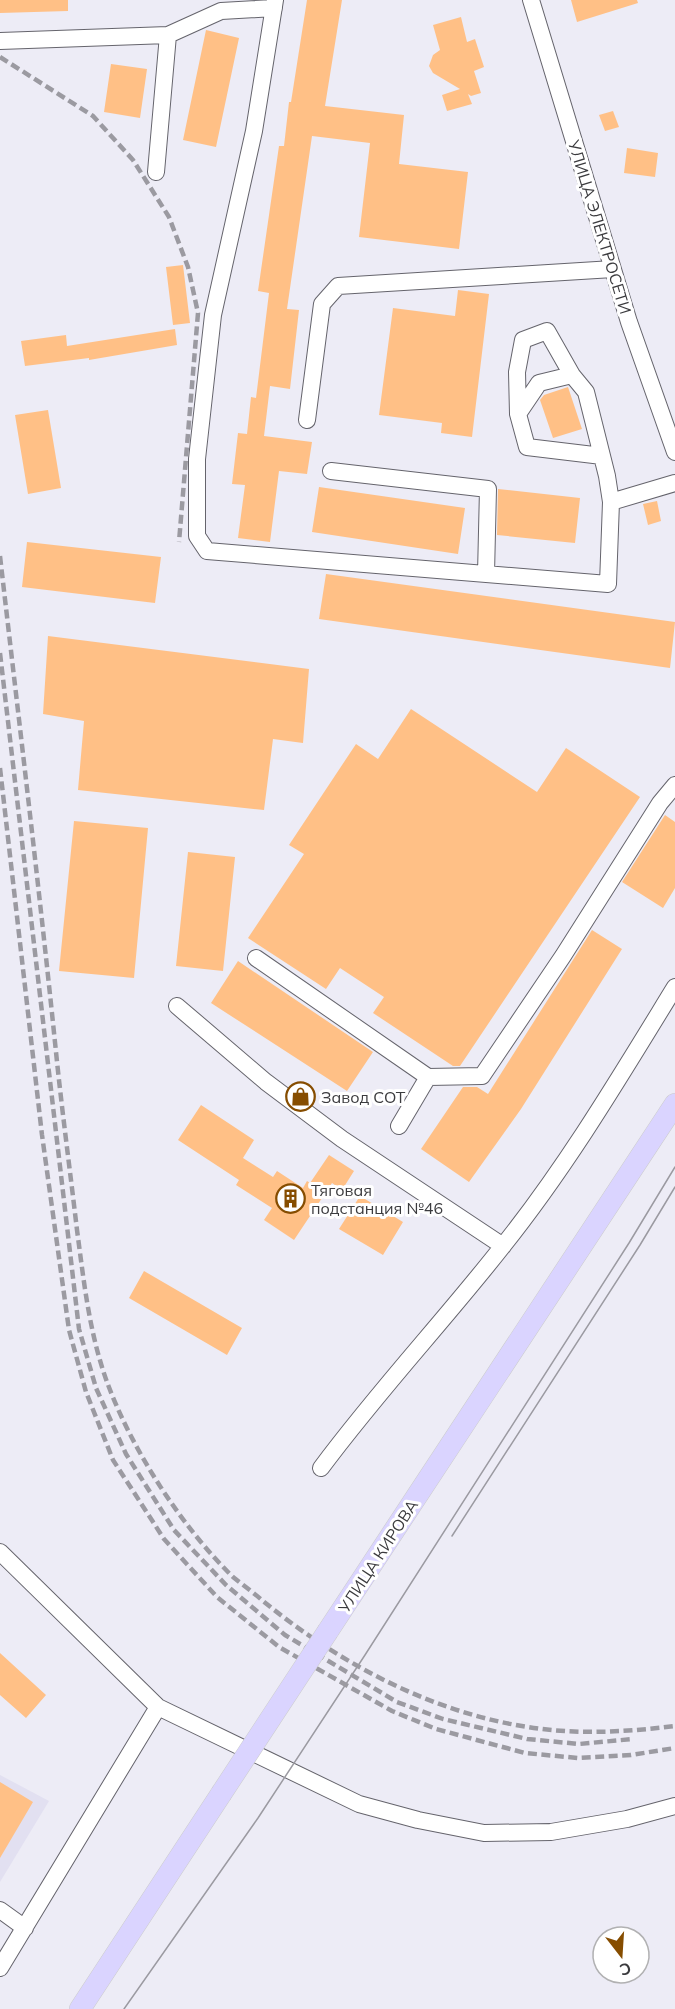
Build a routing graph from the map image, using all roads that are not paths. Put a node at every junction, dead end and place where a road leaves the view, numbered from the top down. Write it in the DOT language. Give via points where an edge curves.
graph roads {
  1 [pos="531,0"];
  2 [pos="274,4"];
  3 [pos="168,35"];
  4 [pos="0,41"];
  5 [pos="156,172"];
  6 [pos="613,269"];
  7 [pos="572,375"];
  8 [pos="518,414"];
  9 [pos="308,420"];
  10 [pos="675,452"];
  11 [pos="602,456"];
  12 [pos="331,471"];
  13 [pos="675,483"];
  14 [pos="611,502"];
  15 [pos="486,574"];
  16 [pos="675,784"];
  17 [pos="256,958"];
  18 [pos="675,987"];
  19 [pos="177,1006"];
  20 [pos="428,1077"];
  21 [pos="675,1104"];
  22 [pos="399,1126"];
  23 [pos="503,1246"];
  24 [pos="321,1468"];
  25 [pos="0,1540"];
  26 [pos="4,1555"];
  27 [pos="158,1707"];
  28 [pos="675,1806"];
  29 [pos="0,1910"];
  30 [pos="25,1928"];
  31 [pos="0,1968"];
  32 [pos="80,2009"];
  1 -- 6 [label="street, УЛИЦА ЭЛЕКТРОСЕТИ"];
  2 -- 3 [label="street" via="221,11"];
  2 -- 15 [label="street" via="254,131 213,315 197,459 197,536 207,551"];
  3 -- 4 [label="street"];
  3 -- 5 [label="street"];
  6 -- 9 [label="street" via="338,286 321,304"];
  6 -- 10 [label="street, УЛИЦА ЭЛЕКТРОСЕТИ"];
  7 -- 8 [label="street" via="539,383"];
  7 -- 8 [label="street" via="547,331 523,340 517,372"];
  7 -- 11 [label="street" via="586,392"];
  8 -- 11 [label="street" via="527,447"];
  11 -- 14 [label="street"];
  12 -- 15 [label="street" via="488,489"];
  13 -- 14 [label="street"];
  14 -- 15 [label="street" via="608,584"];
  16 -- 20 [label="street" via="482,1076"];
  17 -- 20 [label="street"];
  18 -- 23 [label="street" via="581,1138"];
  19 -- 23 [label="street" via="266,1082 342,1139"];
  20 -- 22 [label="street"];
  21 -- 32 [label="main road, УЛИЦА КИРОВА, bridge"];
  23 -- 24 [label="street" via="355,1421"];
  25 -- 26 [label="street"];
  26 -- 27 [label="street"];
  27 -- 28 [label="street" via="359,1804 473,1831 551,1832"];
  27 -- 30 [label="street"];
  29 -- 30 [label="street"];
  30 -- 31 [label="street"];
}
